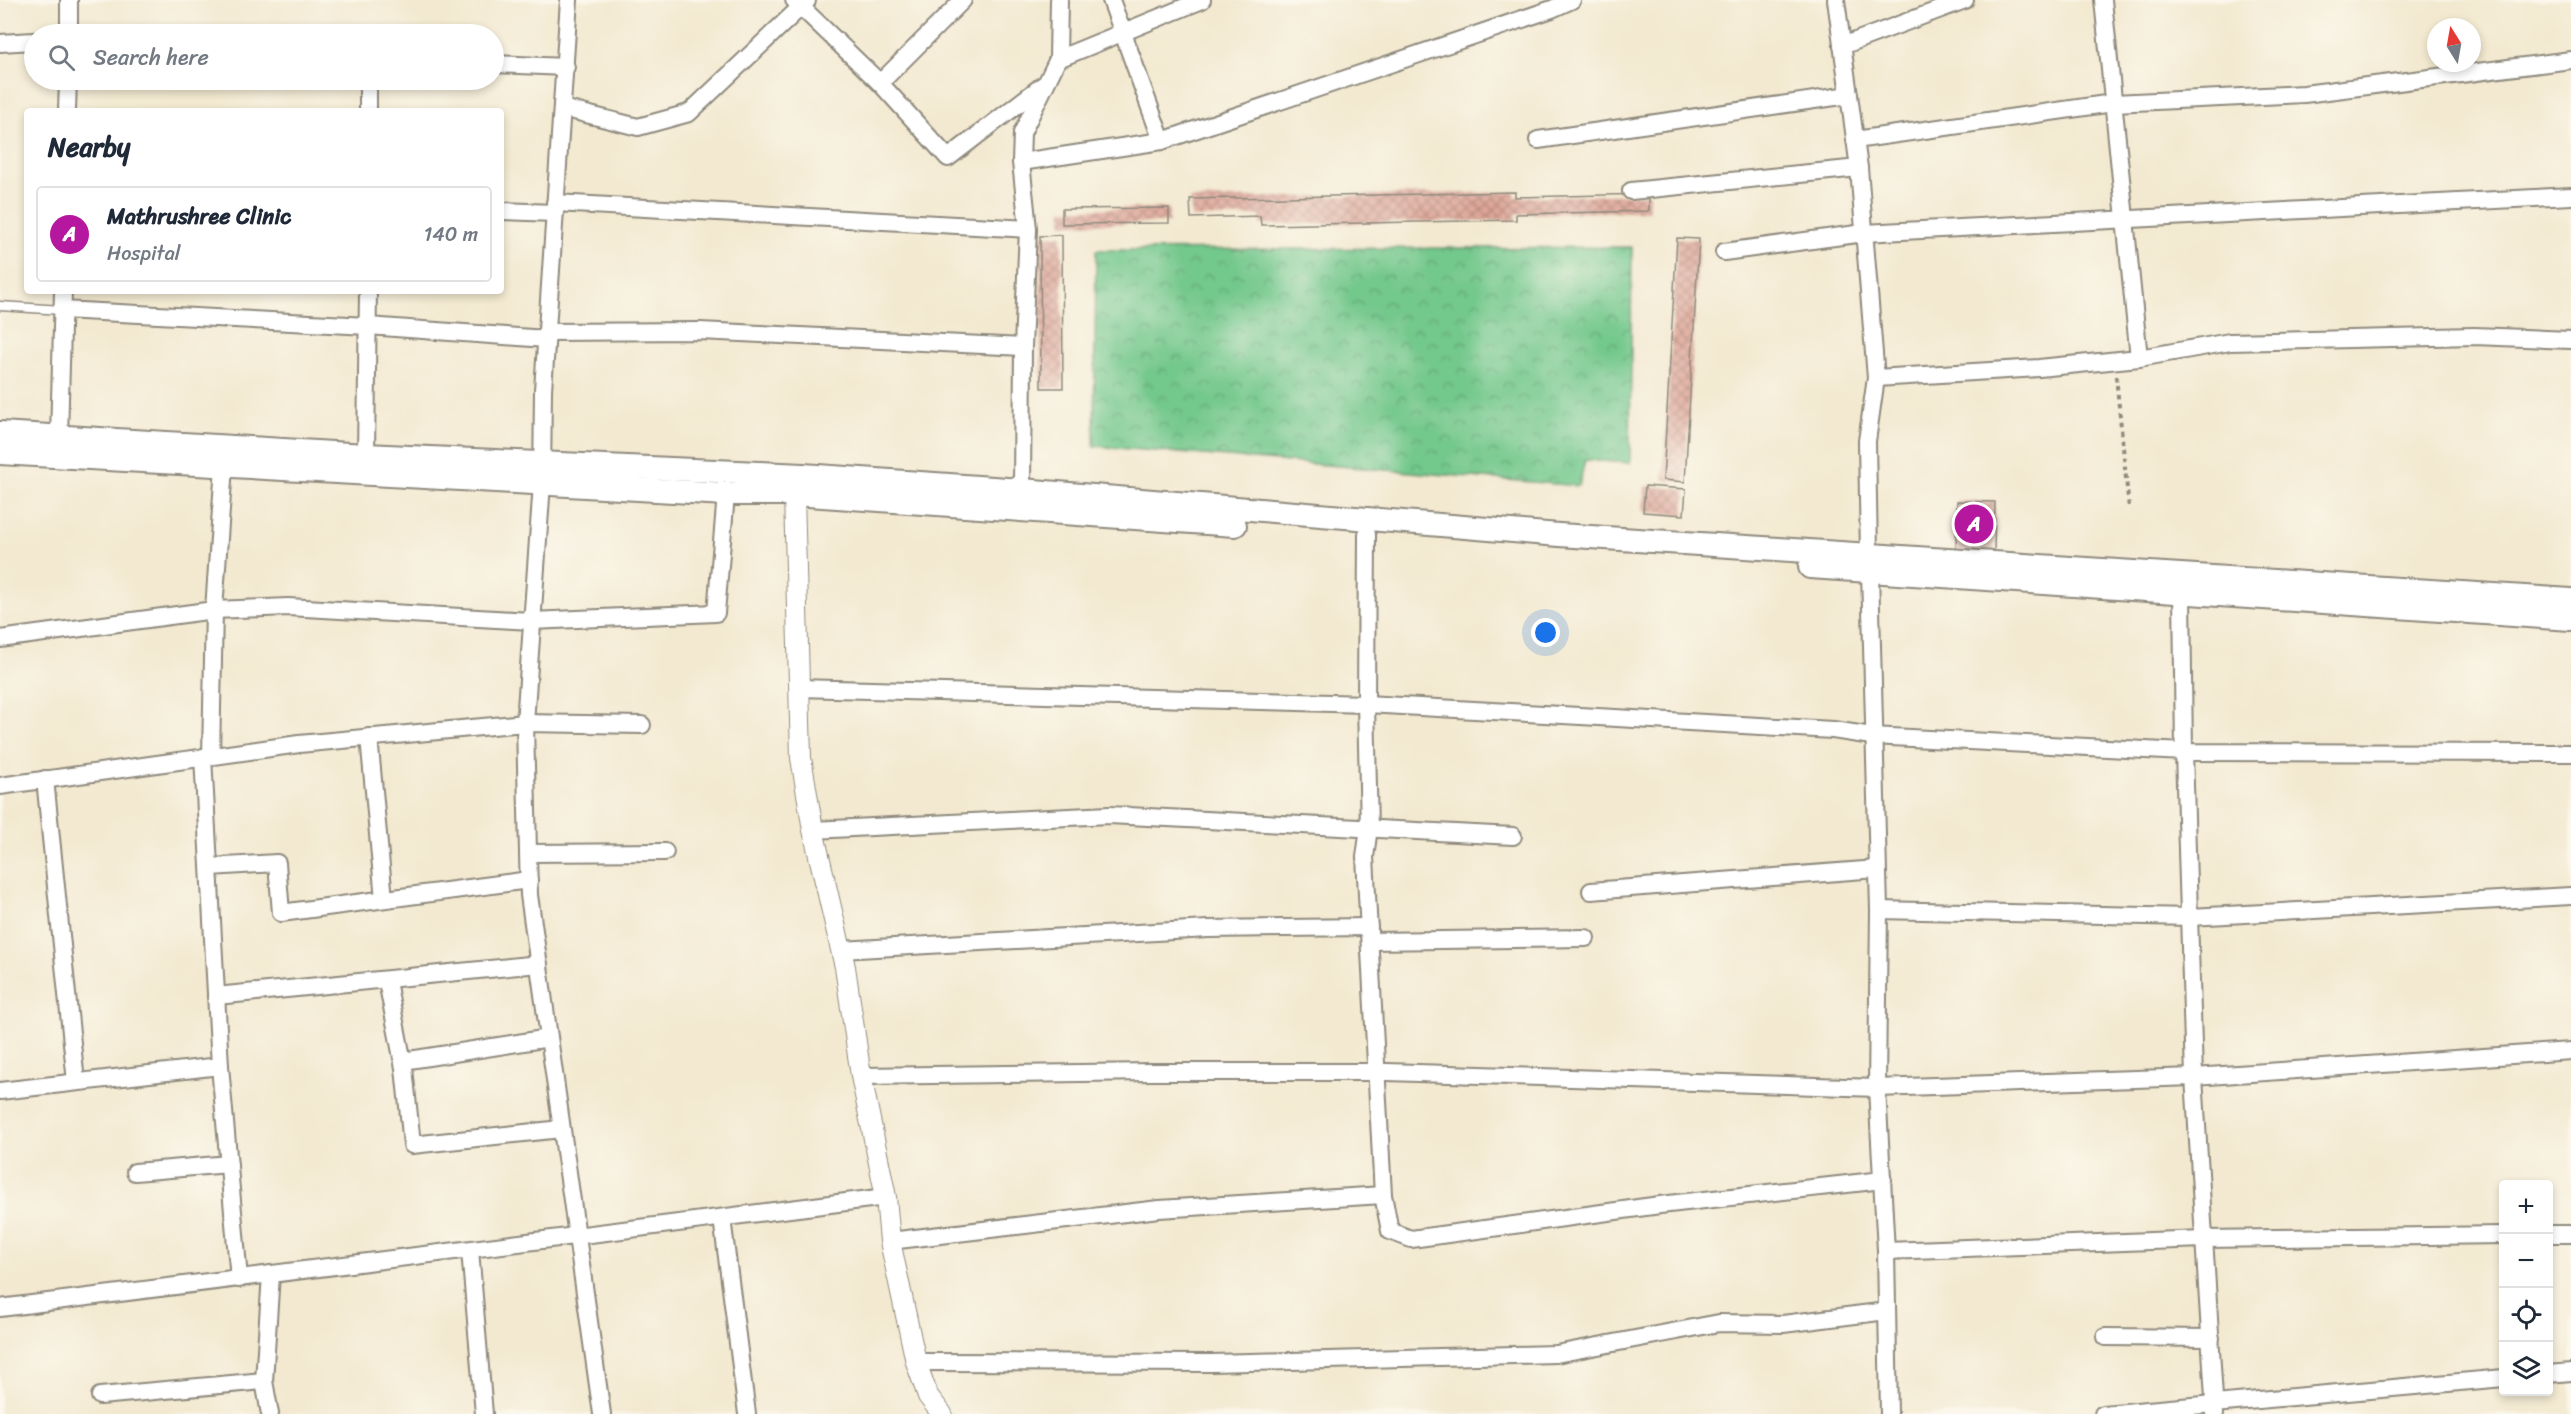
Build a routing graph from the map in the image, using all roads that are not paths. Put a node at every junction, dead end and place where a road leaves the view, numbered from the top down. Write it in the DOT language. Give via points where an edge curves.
graph roads {
  1 [pos="69,0"];
  2 [pos="569,0"];
  3 [pos="963,0"];
  4 [pos="1059,0"];
  5 [pos="1111,0"];
  6 [pos="1202,0"];
  7 [pos="1572,0"];
  8 [pos="1836,0"];
  9 [pos="1965,0"];
  10 [pos="2103,0"];
  11 [pos="801,2"];
  12 [pos="1551,4"];
  13 [pos="69,24"];
  14 [pos="1124,32"];
  15 [pos="24,42"];
  16 [pos="0,43"];
  17 [pos="1842,46"];
  18 [pos="1058,59"];
  19 [pos="2571,60"];
  20 [pos="504,64"];
  21 [pos="566,67"];
  22 [pos="1046,82"];
  23 [pos="880,83"];
  24 [pos="68,90"];
  25 [pos="368,90"];
  26 [pos="1849,95"];
  27 [pos="2113,103"];
  28 [pos="67,108"];
  29 [pos="368,108"];
  30 [pos="562,108"];
  31 [pos="1538,140"];
  32 [pos="1855,140"];
  33 [pos="1162,141"];
  34 [pos="1021,162"];
  35 [pos="1858,168"];
  36 [pos="1631,190"];
  37 [pos="2571,196"];
  38 [pos="555,208"];
  39 [pos="504,211"];
  40 [pos="2125,220"];
  41 [pos="1028,229"];
  42 [pos="1864,233"];
  43 [pos="1724,252"];
  44 [pos="63,294"];
  45 [pos="368,294"];
  46 [pos="0,306"];
  47 [pos="62,310"];
  48 [pos="368,326"];
  49 [pos="546,336"];
  50 [pos="2571,340"];
  51 [pos="1023,347"];
  52 [pos="2139,358"];
  53 [pos="1876,378"];
  54 [pos="0,433"];
  55 [pos="59,437"];
  56 [pos="0,453"];
  57 [pos="366,455"];
  58 [pos="224,466"];
  59 [pos="542,473"];
  60 [pos="1022,490"];
  61 [pos="726,494"];
  62 [pos="794,494"];
  63 [pos="1367,534"];
  64 [pos="1870,563"];
  65 [pos="2181,593"];
  66 [pos="2571,600"];
  67 [pos="214,610"];
  68 [pos="2571,619"];
  69 [pos="531,621"];
  70 [pos="0,639"];
  71 [pos="799,688"];
  72 [pos="1366,704"];
  73 [pos="525,723"];
  74 [pos="642,725"];
  75 [pos="1872,736"];
  76 [pos="369,737"];
  77 [pos="2184,752"];
  78 [pos="2571,753"];
  79 [pos="207,757"];
  80 [pos="45,779"];
  81 [pos="0,786"];
  82 [pos="1369,828"];
  83 [pos="813,830"];
  84 [pos="1513,836"];
  85 [pos="665,852"];
  86 [pos="528,853"];
  87 [pos="210,867"];
  88 [pos="1877,869"];
  89 [pos="529,880"];
  90 [pos="1591,891"];
  91 [pos="2571,896"];
  92 [pos="384,899"];
  93 [pos="1879,910"];
  94 [pos="2190,917"];
  95 [pos="1369,934"];
  96 [pos="1586,938"];
  97 [pos="841,950"];
  98 [pos="539,964"];
  99 [pos="387,981"];
  100 [pos="216,996"];
  101 [pos="549,1038"];
  102 [pos="2571,1051"];
  103 [pos="403,1061"];
  104 [pos="220,1066"];
  105 [pos="1376,1072"];
  106 [pos="861,1076"];
  107 [pos="2194,1077"];
  108 [pos="76,1082"];
  109 [pos="1877,1088"];
  110 [pos="0,1091"];
  111 [pos="561,1129"];
  112 [pos="229,1164"];
  113 [pos="135,1172"];
  114 [pos="1883,1180"];
  115 [pos="1383,1195"];
  116 [pos="886,1197"];
  117 [pos="722,1218"];
  118 [pos="2553,1234"];
  119 [pos="2571,1234"];
  120 [pos="2499,1235"];
  121 [pos="575,1236"];
  122 [pos="2204,1239"];
  123 [pos="890,1241"];
  124 [pos="470,1250"];
  125 [pos="1886,1251"];
  126 [pos="272,1274"];
  127 [pos="239,1279"];
  128 [pos="0,1308"];
  129 [pos="1887,1311"];
  130 [pos="2105,1337"];
  131 [pos="2211,1338"];
  132 [pos="915,1362"];
  133 [pos="2571,1372"];
  134 [pos="2553,1374"];
  135 [pos="2499,1379"];
  136 [pos="264,1381"];
  137 [pos="100,1396"];
  138 [pos="2215,1409"];
  139 [pos="270,1414"];
  140 [pos="484,1414"];
  141 [pos="602,1414"];
  142 [pos="747,1414"];
  143 [pos="942,1414"];
  144 [pos="1889,1414"];
  145 [pos="2103,1414"];
  1 -- 13 [label="street"];
  2 -- 21 [label="street"];
  3 -- 23 [label="street"];
  4 -- 18 [label="street"];
  5 -- 14 [label="street"];
  6 -- 14 [label="street"];
  7 -- 12 [label="street"];
  8 -- 17 [label="street"];
  9 -- 17 [label="street"];
  10 -- 27 [label="street"];
  11 -- 23 [label="street"];
  11 -- 30 [label="street" via="689,113 638,127"];
  12 -- 33 [label="street"];
  14 -- 18 [label="street"];
  14 -- 33 [label="street"];
  15 -- 16 [label="street"];
  17 -- 26 [label="street"];
  18 -- 22 [label="street"];
  19 -- 27 [label="street" via="2304,94"];
  20 -- 21 [label="street"];
  21 -- 30 [label="street"];
  22 -- 23 [label="street" via="948,158"];
  22 -- 34 [label="street" via="1022,133"];
  24 -- 28 [label="street"];
  25 -- 29 [label="street"];
  26 -- 31 [label="street"];
  26 -- 32 [label="street"];
  27 -- 32 [label="street"];
  27 -- 40 [label="street"];
  30 -- 38 [label="street"];
  32 -- 35 [label="street"];
  33 -- 34 [label="street"];
  34 -- 41 [label="street"];
  35 -- 36 [label="street"];
  35 -- 42 [label="street"];
  37 -- 40 [label="street"];
  38 -- 39 [label="street"];
  38 -- 41 [label="street"];
  38 -- 49 [label="street"];
  40 -- 42 [label="street"];
  40 -- 52 [label="street"];
  41 -- 51 [label="street"];
  42 -- 43 [label="street"];
  42 -- 53 [label="street"];
  44 -- 47 [label="street"];
  45 -- 48 [label="street"];
  46 -- 47 [label="lane"];
  47 -- 48 [label="street"];
  47 -- 55 [label="street"];
  48 -- 49 [label="street"];
  48 -- 57 [label="street"];
  49 -- 51 [label="street" via="700,331"];
  49 -- 59 [label="street"];
  50 -- 52 [label="street" via="2474,336 2230,342"];
  51 -- 60 [label="street"];
  52 -- 53 [label="street"];
  53 -- 64 [label="street" via="1866,441"];
  54 -- 55 [label="main road"];
  55 -- 57 [label="main road"];
  56 -- 58 [label="main road"];
  57 -- 59 [label="main road"];
  58 -- 59 [label="main road"];
  58 -- 67 [label="street"];
  59 -- 60 [label="main road" via="803,475"];
  59 -- 61 [label="main road"];
  59 -- 69 [label="street"];
  60 -- 64 [label="main road"];
  61 -- 62 [label="main road"];
  61 -- 69 [label="street" via="717,613"];
  62 -- 63 [label="main road"];
  62 -- 71 [label="street"];
  63 -- 64 [label="main road"];
  63 -- 72 [label="street"];
  64 -- 65 [label="main road"];
  64 -- 66 [label="main road"];
  64 -- 75 [label="street"];
  65 -- 68 [label="main road"];
  65 -- 77 [label="street"];
  67 -- 69 [label="street" via="288,607"];
  67 -- 70 [label="street"];
  67 -- 79 [label="street"];
  69 -- 73 [label="street"];
  71 -- 72 [label="street"];
  71 -- 83 [label="street" via="801,759"];
  72 -- 75 [label="street" via="1833,730"];
  72 -- 82 [label="street"];
  73 -- 74 [label="street"];
  73 -- 76 [label="street"];
  73 -- 86 [label="street"];
  75 -- 77 [label="street"];
  75 -- 88 [label="street"];
  76 -- 79 [label="street"];
  76 -- 92 [label="street"];
  77 -- 78 [label="street"];
  77 -- 94 [label="street"];
  79 -- 80 [label="street"];
  79 -- 87 [label="street"];
  80 -- 81 [label="street"];
  80 -- 108 [label="street"];
  82 -- 83 [label="street" via="1109,814"];
  82 -- 84 [label="street"];
  82 -- 95 [label="street" via="1365,857"];
  83 -- 97 [label="street"];
  85 -- 86 [label="street"];
  86 -- 89 [label="street"];
  87 -- 92 [label="street" via="277,863 281,913"];
  87 -- 100 [label="street"];
  88 -- 90 [label="street"];
  88 -- 93 [label="street"];
  89 -- 92 [label="street"];
  89 -- 98 [label="street"];
  91 -- 94 [label="street"];
  93 -- 94 [label="street"];
  93 -- 109 [label="street"];
  94 -- 107 [label="street"];
  95 -- 96 [label="street"];
  95 -- 97 [label="street" via="1208,929"];
  95 -- 105 [label="street"];
  97 -- 106 [label="street"];
  98 -- 99 [label="street"];
  98 -- 101 [label="street"];
  99 -- 100 [label="street"];
  99 -- 103 [label="street"];
  100 -- 104 [label="street"];
  101 -- 103 [label="street"];
  101 -- 111 [label="street"];
  102 -- 107 [label="street"];
  103 -- 111 [label="street" via="412,1145"];
  104 -- 108 [label="street"];
  104 -- 112 [label="street"];
  105 -- 106 [label="street"];
  105 -- 109 [label="street"];
  105 -- 115 [label="street"];
  106 -- 116 [label="street"];
  107 -- 109 [label="street"];
  107 -- 122 [label="street"];
  108 -- 110 [label="street"];
  109 -- 114 [label="street"];
  111 -- 121 [label="street"];
  112 -- 113 [label="street"];
  112 -- 127 [label="street"];
  114 -- 115 [label="street" via="1660,1204 1411,1239 1390,1231"];
  114 -- 125 [label="street"];
  115 -- 123 [label="street" via="1159,1209"];
  116 -- 117 [label="street"];
  116 -- 123 [label="street"];
  117 -- 121 [label="street"];
  117 -- 142 [label="street"];
  118 -- 119 [label="street"];
  120 -- 122 [label="street"];
  121 -- 124 [label="street"];
  121 -- 141 [label="street"];
  122 -- 125 [label="street"];
  122 -- 131 [label="street"];
  123 -- 132 [label="street"];
  124 -- 126 [label="street"];
  124 -- 140 [label="street"];
  125 -- 129 [label="street"];
  126 -- 127 [label="street"];
  126 -- 136 [label="street"];
  127 -- 128 [label="street"];
  129 -- 132 [label="street" via="1783,1324 1719,1323 1556,1354 1211,1363"];
  129 -- 144 [label="street"];
  130 -- 131 [label="street"];
  131 -- 138 [label="street"];
  132 -- 143 [label="street" via="928,1396"];
  133 -- 134 [label="street"];
  135 -- 138 [label="street"];
  136 -- 137 [label="street"];
  136 -- 139 [label="street"];
  138 -- 145 [label="street"];
}
